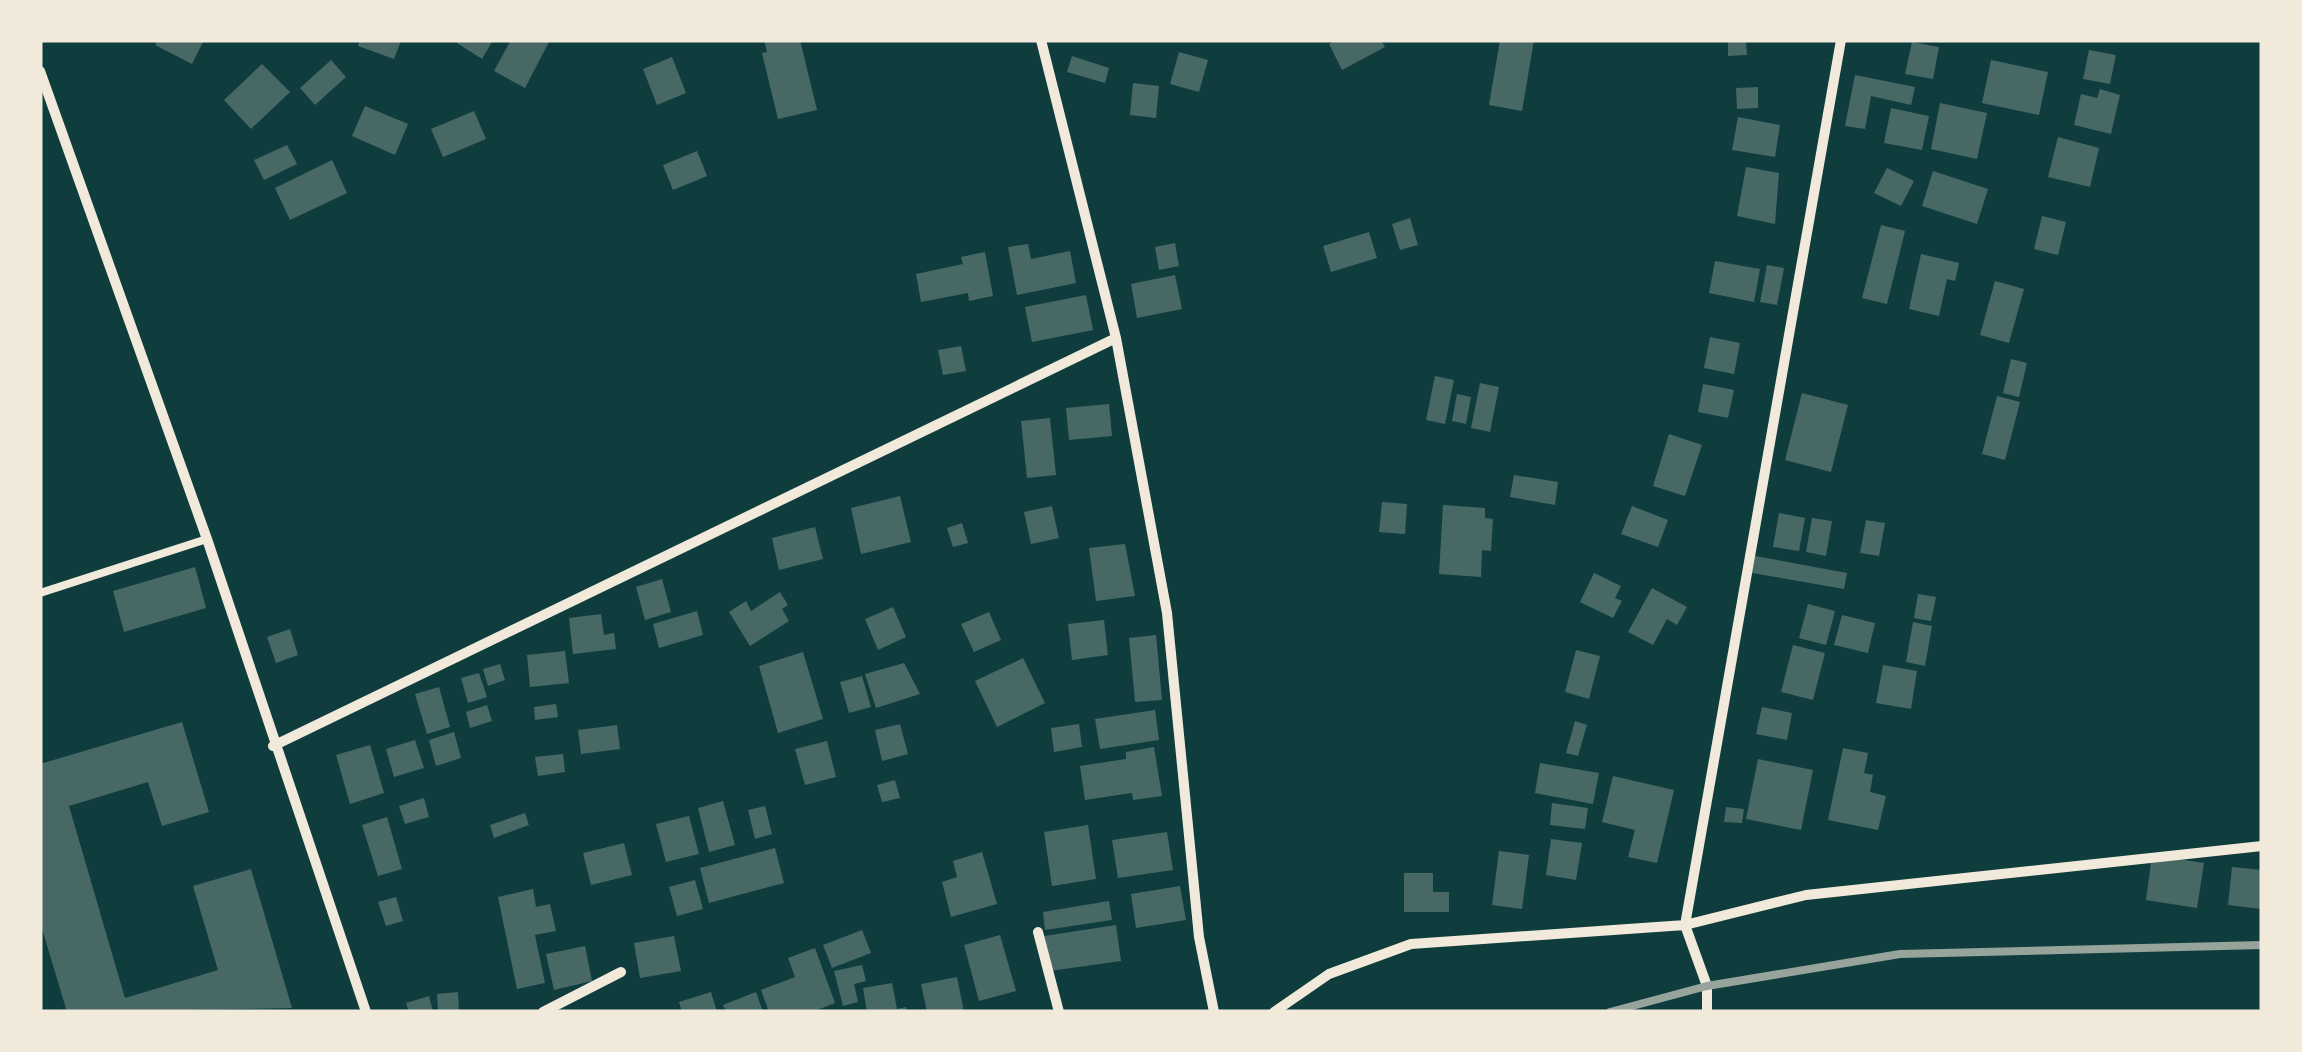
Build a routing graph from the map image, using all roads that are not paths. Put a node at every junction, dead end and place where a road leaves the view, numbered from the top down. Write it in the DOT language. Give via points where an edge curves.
graph roads {
  1 [pos="1041,40"];
  2 [pos="1841,40"];
  3 [pos="40,71"];
  4 [pos="1116,338"];
  5 [pos="207,539"];
  6 [pos="40,593"];
  7 [pos="273,746"];
  8 [pos="2262,846"];
  9 [pos="1685,924"];
  10 [pos="1038,932"];
  11 [pos="621,972"];
  12 [pos="366,1012"];
  13 [pos="543,1012"];
  14 [pos="1059,1012"];
  15 [pos="1214,1012"];
  16 [pos="1274,1012"];
  17 [pos="1708,1012"];
  1 -- 4 [label="street"];
  2 -- 9 [label="street"];
  3 -- 5 [label="street"];
  4 -- 7 [label="street"];
  4 -- 15 [label="street" via="1167,613 1199,937"];
  5 -- 6 [label="lane"];
  5 -- 7 [label="street"];
  7 -- 12 [label="street"];
  8 -- 9 [label="street" via="1806,895"];
  9 -- 16 [label="street" via="1411,944 1330,974"];
  9 -- 17 [label="street" via="1707,986"];
  10 -- 14 [label="street"];
  11 -- 13 [label="street"];
}
